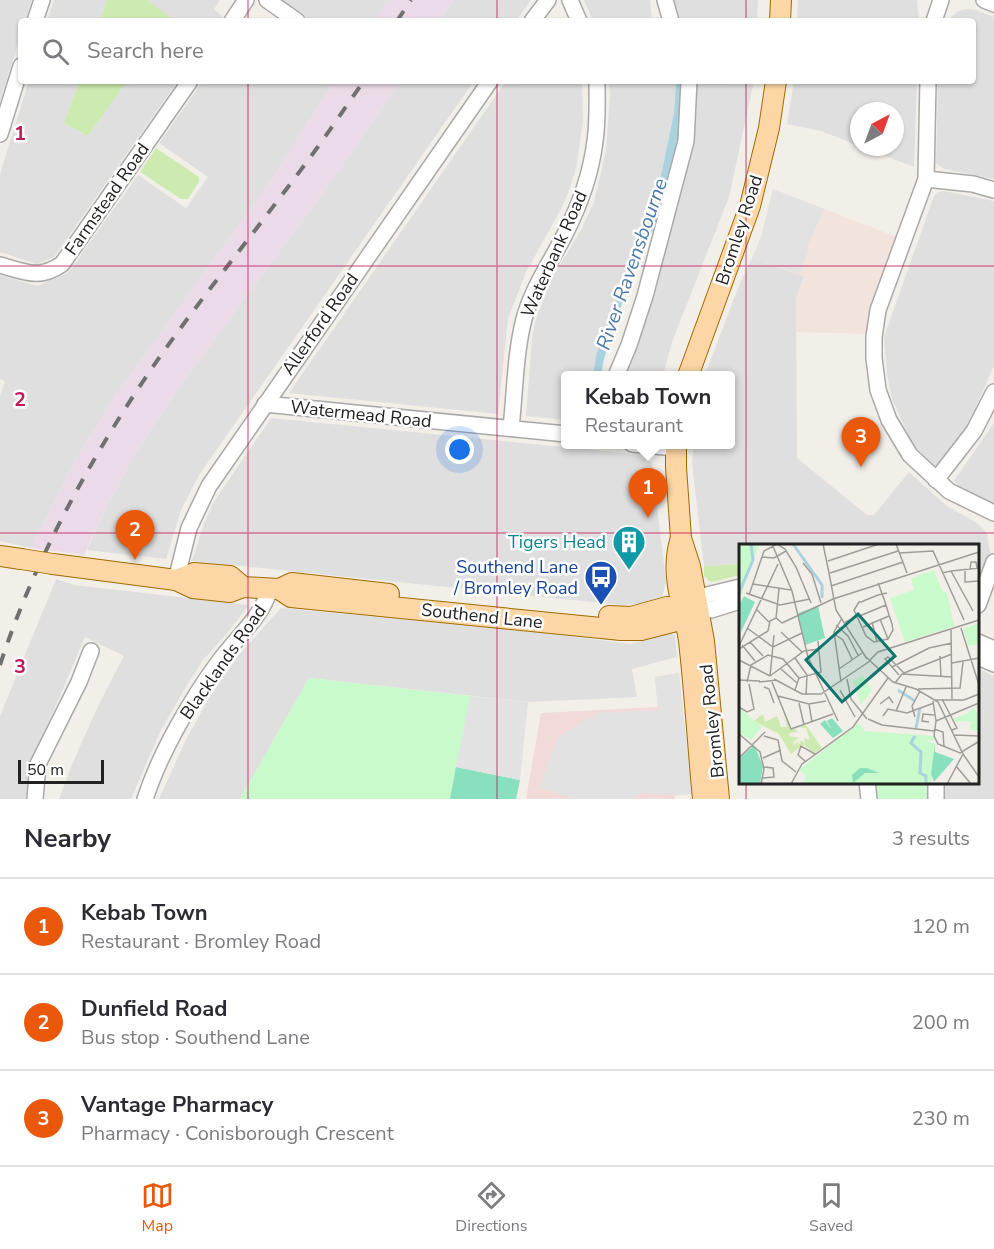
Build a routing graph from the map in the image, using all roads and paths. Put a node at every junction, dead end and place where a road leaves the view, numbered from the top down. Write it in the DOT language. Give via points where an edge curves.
graph roads {
  1 [pos="42,0"];
  2 [pos="267,0"];
  3 [pos="548,0"];
  4 [pos="570,0"];
  5 [pos="665,0"];
  6 [pos="781,0"];
  7 [pos="941,0"];
  8 [pos="984,0"];
  9 [pos="241,2"];
  10 [pos="994,4"];
  11 [pos="36,18"];
  12 [pos="234,18"];
  13 [pos="293,18"];
  14 [pos="534,18"];
  15 [pos="578,18"];
  16 [pos="669,18"];
  17 [pos="780,18"];
  18 [pos="935,18"];
  19 [pos="18,76"];
  20 [pos="188,84"];
  21 [pos="488,84"];
  22 [pos="597,84"];
  23 [pos="690,84"];
  24 [pos="776,84"];
  25 [pos="928,84"];
  26 [pos="0,134"];
  27 [pos="926,179"];
  28 [pos="994,190"];
  29 [pos="0,265"];
  30 [pos="618,371"];
  31 [pos="689,371"];
  32 [pos="994,392"];
  33 [pos="265,404"];
  34 [pos="511,428"];
  35 [pos="561,433"];
  36 [pos="676,449"];
  37 [pos="936,480"];
  38 [pos="994,513"];
  39 [pos="0,556"];
  40 [pos="994,562"];
  41 [pos="176,580"];
  42 [pos="739,587"];
  43 [pos="275,589"];
  44 [pos="739,602"];
  45 [pos="979,602"];
  46 [pos="690,608"];
  47 [pos="979,642"];
  48 [pos="994,649"];
  49 [pos="91,651"];
  50 [pos="979,657"];
  51 [pos="994,664"];
  52 [pos="867,784"];
  53 [pos="35,799"];
  54 [pos="145,799"];
  55 [pos="703,799"];
  56 [pos="719,799"];
  57 [pos="868,799"];
  1 -- 11 [label="street"];
  2 -- 13 [label="street"];
  3 -- 14 [label="street"];
  4 -- 15 [label="street"];
  5 -- 16 [label="street"];
  6 -- 17 [label="main road"];
  7 -- 18 [label="street"];
  8 -- 10 [label="street"];
  9 -- 12 [label="street"];
  19 -- 26 [label="street"];
  20 -- 29 [label="street, Farmstead Road" via="62,264 34,274"];
  21 -- 33 [label="street, Allerford Road"];
  22 -- 34 [label="street, Waterbank Road" via="596,140 591,167 582,197 525,318"];
  23 -- 30 [label="street" via="686,141 645,296"];
  24 -- 31 [label="main road, Bromley Road" via="750,206"];
  25 -- 27 [label="street"];
  27 -- 28 [label="street"];
  27 -- 37 [label="street" via="878,310 874,358 878,390 889,420 910,455"];
  32 -- 37 [label="street" via="974,431"];
  33 -- 34 [label="street, Watermead Road"];
  33 -- 41 [label="street, Allerford Road" via="209,486 189,528"];
  34 -- 35 [label="street, Watermead Road"];
  36 -- 46 [label="main road, Bromley Road" via="681,538 675,557"];
  37 -- 38 [label="street" via="949,491"];
  39 -- 41 [label="main road, Southend Lane, bridge"];
  40 -- 45 [label="street"];
  41 -- 43 [label="main road, Southend Lane" via="193,588 230,592 243,587"];
  42 -- 46 [label="street" via="706,595"];
  43 -- 46 [label="main road, Southend Lane" via="292,583 431,605 598,621 668,608"];
  43 -- 54 [label="street, Blacklands Road" via="197,693"];
  44 -- 46 [label="street" via="711,610"];
  46 -- 55 [label="main road, Bromley Road" via="689,644"];
  46 -- 56 [label="main road, Bromley Road" via="704,641"];
  47 -- 48 [label="street"];
  49 -- 53 [label="street" via="39,764"];
  50 -- 51 [label="street"];
  52 -- 57 [label="street"];
}
